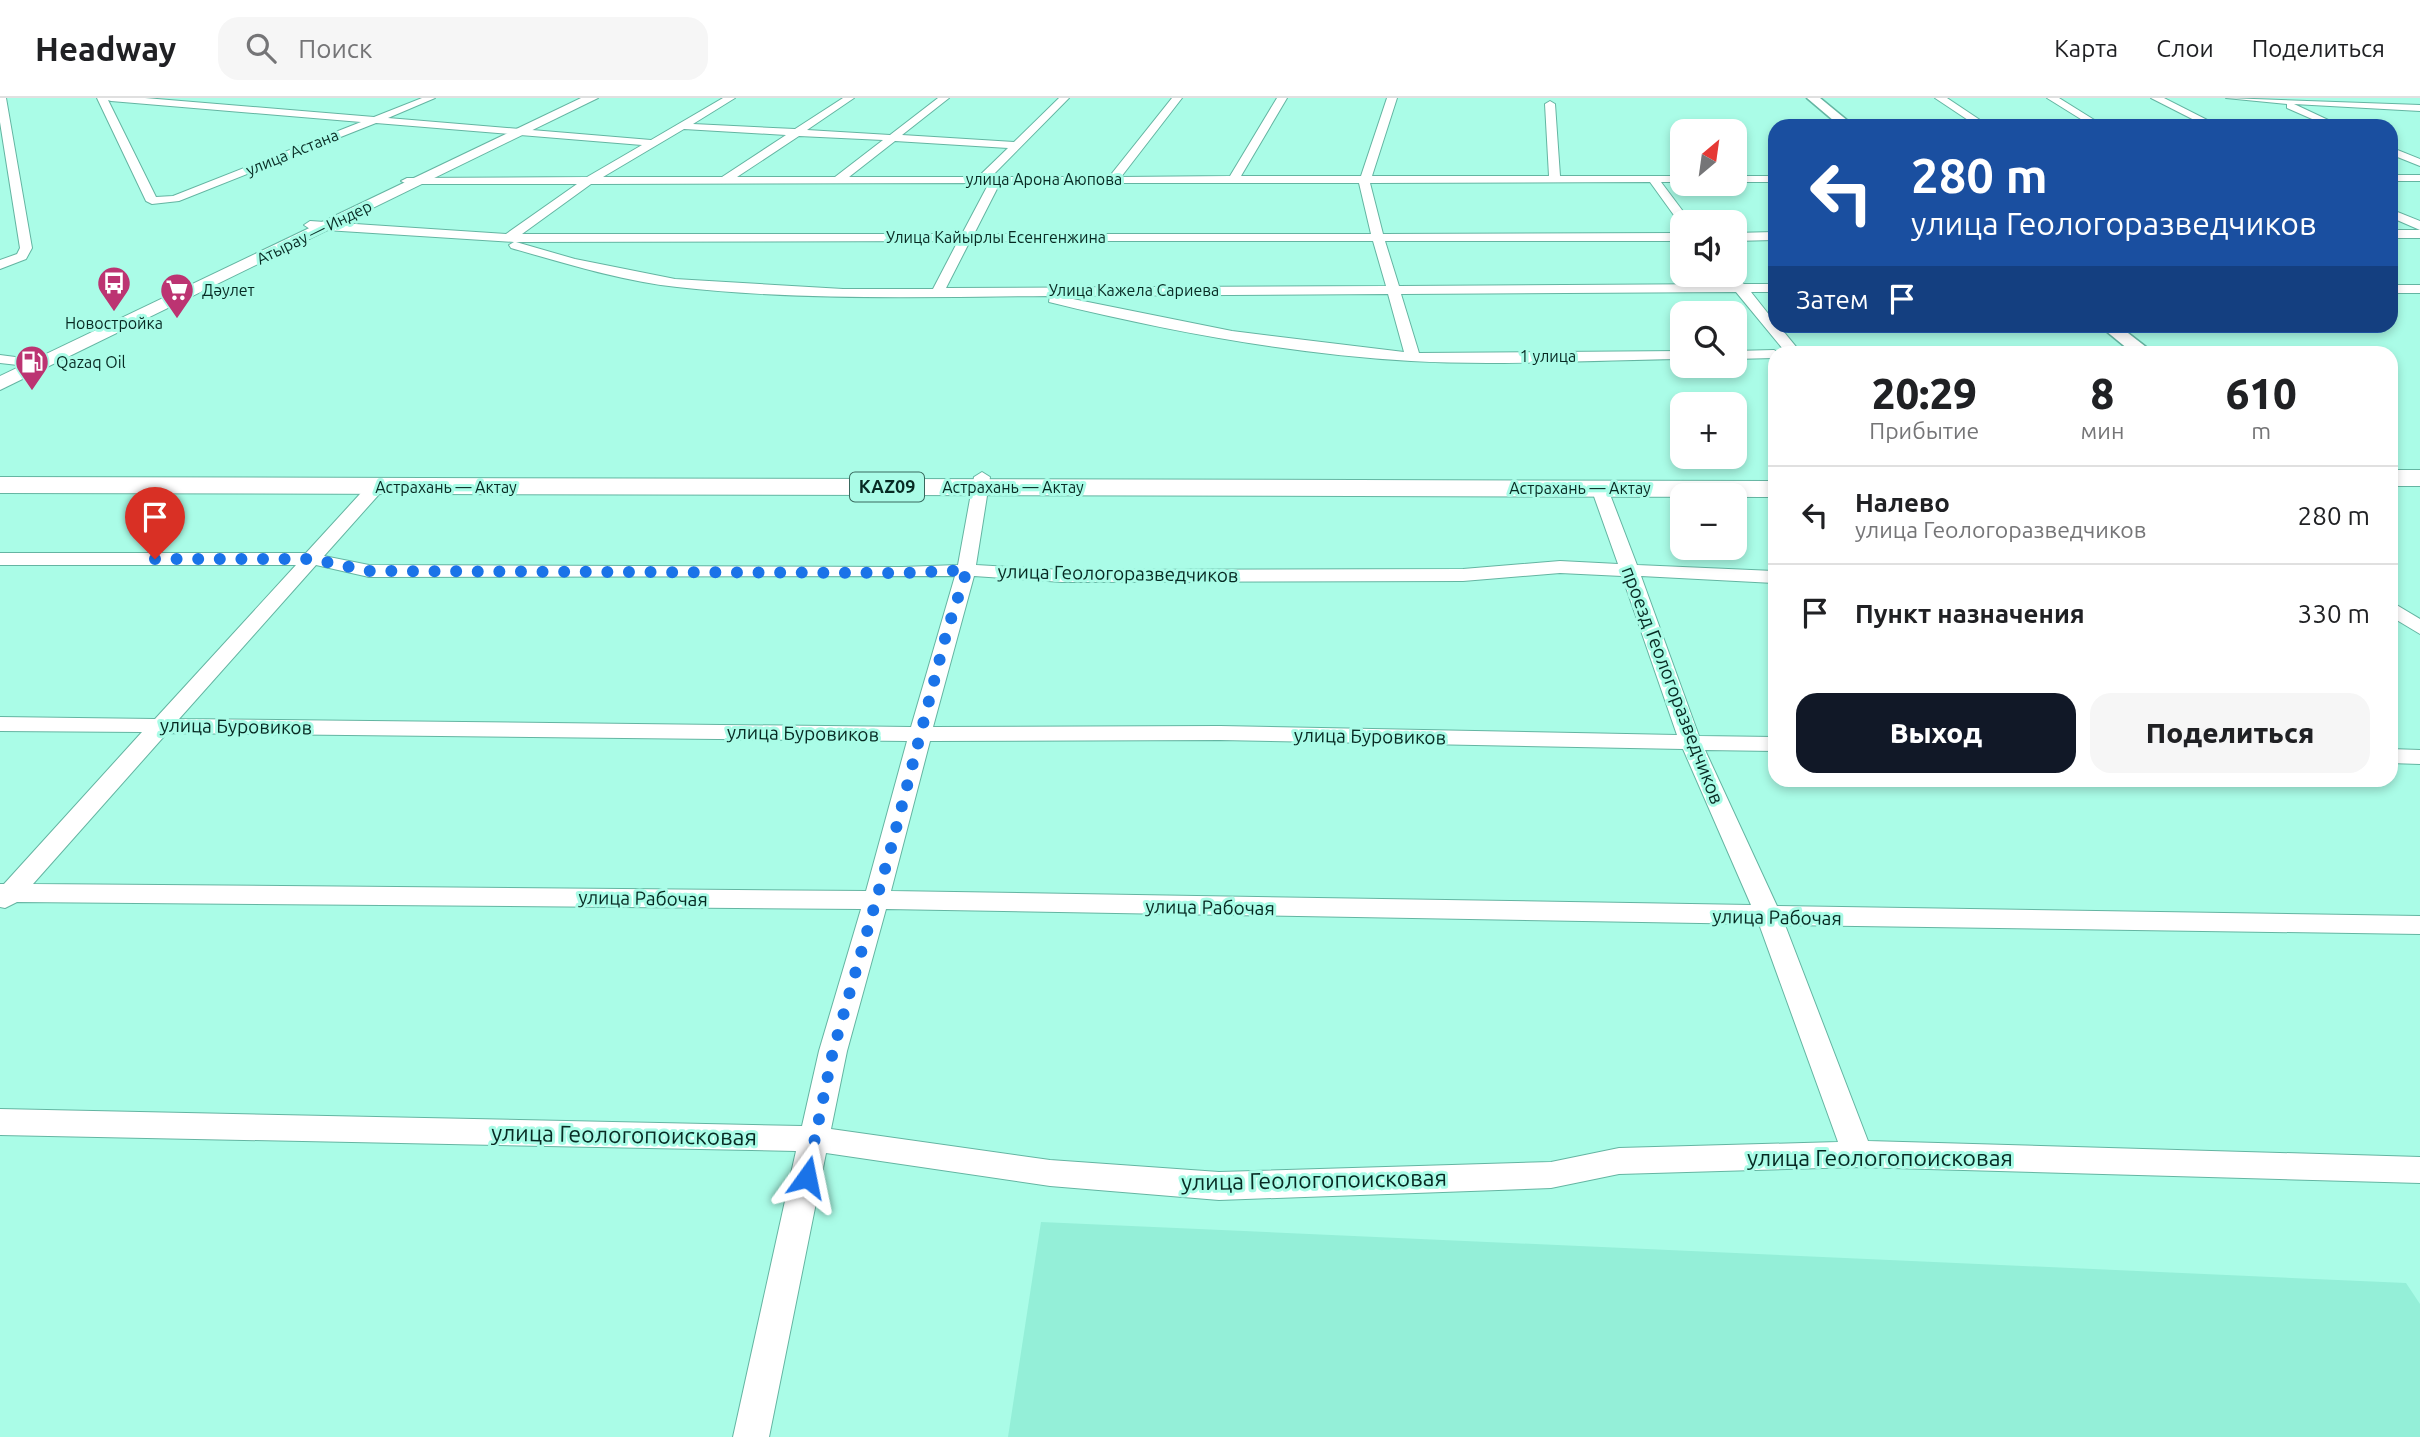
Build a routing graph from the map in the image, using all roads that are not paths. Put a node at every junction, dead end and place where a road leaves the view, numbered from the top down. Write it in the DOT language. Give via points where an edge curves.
graph roads {
  1 [pos="1,98"];
  2 [pos="102,98"];
  3 [pos="111,98"];
  4 [pos="430,98"];
  5 [pos="580,98"];
  6 [pos="591,98"];
  7 [pos="730,98"];
  8 [pos="849,98"];
  9 [pos="944,98"];
  10 [pos="1064,98"];
  11 [pos="1177,98"];
  12 [pos="1282,98"];
  13 [pos="1392,98"];
  14 [pos="1813,98"];
  15 [pos="1940,98"];
  16 [pos="2052,98"];
  17 [pos="2156,98"];
  18 [pos="2231,98"];
  19 [pos="2389,98"];
  20 [pos="2277,100"];
  21 [pos="1550,104"];
  22 [pos="2405,107"];
  23 [pos="2420,108"];
  24 [pos="2420,113"];
  25 [pos="1839,119"];
  26 [pos="1973,119"];
  27 [pos="2087,119"];
  28 [pos="2200,119"];
  29 [pos="2320,119"];
  30 [pos="371,120"];
  31 [pos="681,126"];
  32 [pos="512,133"];
  33 [pos="796,133"];
  34 [pos="5,137"];
  35 [pos="892,138"];
  36 [pos="652,143"];
  37 [pos="1017,145"];
  38 [pos="2398,153"];
  39 [pos="2420,163"];
  40 [pos="2398,178"];
  41 [pos="2420,178"];
  42 [pos="1113,179"];
  43 [pos="1234,179"];
  44 [pos="1653,179"];
  45 [pos="1670,179"];
  46 [pos="1747,179"];
  47 [pos="1768,179"];
  48 [pos="725,180"];
  49 [pos="838,180"];
  50 [pos="981,180"];
  51 [pos="996,180"];
  52 [pos="1365,180"];
  53 [pos="1555,180"];
  54 [pos="413,181"];
  55 [pos="587,182"];
  56 [pos="1676,210"];
  57 [pos="2398,216"];
  58 [pos="318,226"];
  59 [pos="2420,226"];
  60 [pos="2398,234"];
  61 [pos="2420,234"];
  62 [pos="1747,236"];
  63 [pos="1768,236"];
  64 [pos="964,237"];
  65 [pos="1670,237"];
  66 [pos="504,238"];
  67 [pos="1377,238"];
  68 [pos="0,265"];
  69 [pos="1391,288"];
  70 [pos="1741,288"];
  71 [pos="1768,288"];
  72 [pos="2398,289"];
  73 [pos="2420,289"];
  74 [pos="1021,291"];
  75 [pos="938,292"];
  76 [pos="1768,321"];
  77 [pos="2118,333"];
  78 [pos="2136,346"];
  79 [pos="1768,354"];
  80 [pos="1670,355"];
  81 [pos="1747,355"];
  82 [pos="1413,357"];
  83 [pos="9,360"];
  84 [pos="0,370"];
  85 [pos="0,384"];
  86 [pos="0,476"];
  87 [pos="1768,478"];
  88 [pos="742,482"];
  89 [pos="981,482"];
  90 [pos="0,485"];
  91 [pos="376,487"];
  92 [pos="1600,488"];
  93 [pos="1768,488"];
  94 [pos="0,559"];
  95 [pos="312,559"];
  96 [pos="1628,568"];
  97 [pos="967,570"];
  98 [pos="1768,577"];
  99 [pos="2398,613"];
  100 [pos="2420,628"];
  101 [pos="0,724"];
  102 [pos="162,726"];
  103 [pos="920,734"];
  104 [pos="1691,743"];
  105 [pos="1768,744"];
  106 [pos="2398,756"];
  107 [pos="2420,757"];
  108 [pos="3,896"];
  109 [pos="876,900"];
  110 [pos="1769,917"];
  111 [pos="2420,925"];
  112 [pos="0,1122"];
  113 [pos="816,1139"];
  114 [pos="1858,1154"];
  115 [pos="2420,1170"];
  116 [pos="751,1437"];
  1 -- 34 [label="street"];
  2 -- 30 [label="street, улица Астана" via="152,201 175,200"];
  3 -- 30 [label="street"];
  4 -- 30 [label="street, улица Астана"];
  5 -- 32 [label="main road, Атырау — Индер"];
  6 -- 32 [label="main road, Атырау — Индер"];
  7 -- 31 [label="street"];
  8 -- 33 [label="street"];
  9 -- 35 [label="street"];
  10 -- 37 [label="street"];
  11 -- 42 [label="street"];
  12 -- 43 [label="street"];
  13 -- 52 [label="street"];
  14 -- 25 [label="street"];
  15 -- 26 [label="street"];
  16 -- 27 [label="street"];
  17 -- 28 [label="street"];
  18 -- 20 [label="street"];
  19 -- 22 [label="street"];
  20 -- 22 [label="street"];
  20 -- 29 [label="street"];
  21 -- 53 [label="street"];
  22 -- 23 [label="street"];
  22 -- 24 [label="street"];
  30 -- 32 [label="street"];
  31 -- 33 [label="street"];
  31 -- 36 [label="street"];
  32 -- 36 [label="street"];
  32 -- 54 [label="main road, Атырау — Индер"];
  33 -- 35 [label="street"];
  33 -- 48 [label="street"];
  34 -- 68 [label="street" via="26,248 22,256"];
  35 -- 37 [label="street"];
  35 -- 49 [label="street"];
  36 -- 55 [label="street"];
  37 -- 50 [label="street"];
  38 -- 39 [label="street"];
  40 -- 41 [label="street"];
  42 -- 43 [label="street, улица Арона Аюпова"];
  42 -- 51 [label="street, улица Арона Аюпова"];
  43 -- 52 [label="street, улица Арона Аюпова"];
  44 -- 45 [label="street, улица Арона Аюпова"];
  44 -- 53 [label="street, улица Арона Аюпова"];
  44 -- 56 [label="street"];
  46 -- 47 [label="street"];
  48 -- 49 [label="street, улица Арона Аюпова"];
  48 -- 55 [label="street, улица Арона Аюпова"];
  49 -- 50 [label="street, улица Арона Аюпова"];
  50 -- 51 [label="street, улица Арона Аюпова"];
  51 -- 64 [label="street"];
  52 -- 53 [label="street, улица Арона Аюпова"];
  52 -- 67 [label="street"];
  54 -- 55 [label="street, улица Арона Аюпова"];
  54 -- 58 [label="main road, Атырау — Индер"];
  55 -- 66 [label="street"];
  57 -- 59 [label="street"];
  58 -- 66 [label="street, Улица Кайырлы Есенгенжина"];
  58 -- 83 [label="main road, Атырау — Индер"];
  58 -- 85 [label="main road, Атырау — Индер"];
  60 -- 61 [label="street"];
  62 -- 63 [label="street"];
  64 -- 66 [label="street, Улица Кайырлы Есенгенжина"];
  64 -- 67 [label="street, Улица Кайырлы Есенгенжина"];
  64 -- 75 [label="street"];
  65 -- 67 [label="street, Улица Кайырлы Есенгенжина"];
  66 -- 75 [label="street, Улица Кажела Сариева" via="573,262 675,283 843,293"];
  67 -- 69 [label="street"];
  69 -- 70 [label="street, Улица Кажела Сариева"];
  69 -- 74 [label="street, Улица Кажела Сариева"];
  69 -- 82 [label="street"];
  70 -- 71 [label="street, Улица Кажела Сариева"];
  70 -- 76 [label="street"];
  72 -- 73 [label="street"];
  74 -- 75 [label="street, Улица Кажела Сариева"];
  74 -- 82 [label="street" via="1272,344"];
  77 -- 78 [label="street"];
  79 -- 81 [label="street"];
  80 -- 82 [label="street, 1 улица"];
  83 -- 84 [label="main road, Атырау — Индер"];
  86 -- 88 [label="highway, Астрахань — Актау / KAZ09"];
  87 -- 89 [label="highway, Астрахань — Актау / KAZ09"];
  88 -- 89 [label="highway, Астрахань — Актау / KAZ09"];
  88 -- 91 [label="highway, Астрахань — Актау / KAZ09"];
  89 -- 92 [label="highway, Астрахань — Актау / KAZ09"];
  89 -- 97 [label="street"];
  90 -- 91 [label="highway, Астрахань — Актау / KAZ09"];
  91 -- 95 [label="street"];
  92 -- 93 [label="highway, Астрахань — Актау / KAZ09"];
  92 -- 96 [label="street, проезд Геологоразведчиков"];
  94 -- 95 [label="street, улица Геологоразведчиков"];
  95 -- 97 [label="street, улица Геологоразведчиков" via="369,571"];
  95 -- 102 [label="street"];
  96 -- 97 [label="street, улица Геологоразведчиков" via="1560,567 1464,575 1062,576"];
  96 -- 98 [label="street, улица Геологоразведчиков"];
  96 -- 104 [label="street, проезд Геологоразведчиков"];
  97 -- 103 [label="street"];
  99 -- 100 [label="street"];
  101 -- 102 [label="street, улица Буровиков"];
  102 -- 103 [label="street, улица Буровиков"];
  102 -- 108 [label="street"];
  103 -- 104 [label="street, улица Буровиков" via="1220,733"];
  103 -- 109 [label="street"];
  104 -- 105 [label="street, улица Буровиков"];
  104 -- 110 [label="street, проезд Геологоразведчиков"];
  106 -- 107 [label="street"];
  108 -- 109 [label="street, улица Рабочая"];
  109 -- 110 [label="street, улица Рабочая"];
  109 -- 113 [label="street" via="833,1051"];
  110 -- 111 [label="street, улица Рабочая"];
  110 -- 114 [label="street, проезд Геологоразведчиков"];
  112 -- 113 [label="street, улица Геологопоисковая"];
  113 -- 114 [label="street, улица Геологопоисковая" via="1050,1172 1219,1185 1551,1175 1619,1161"];
  113 -- 116 [label="street"];
  114 -- 115 [label="street, улица Геологопоисковая"];
}
